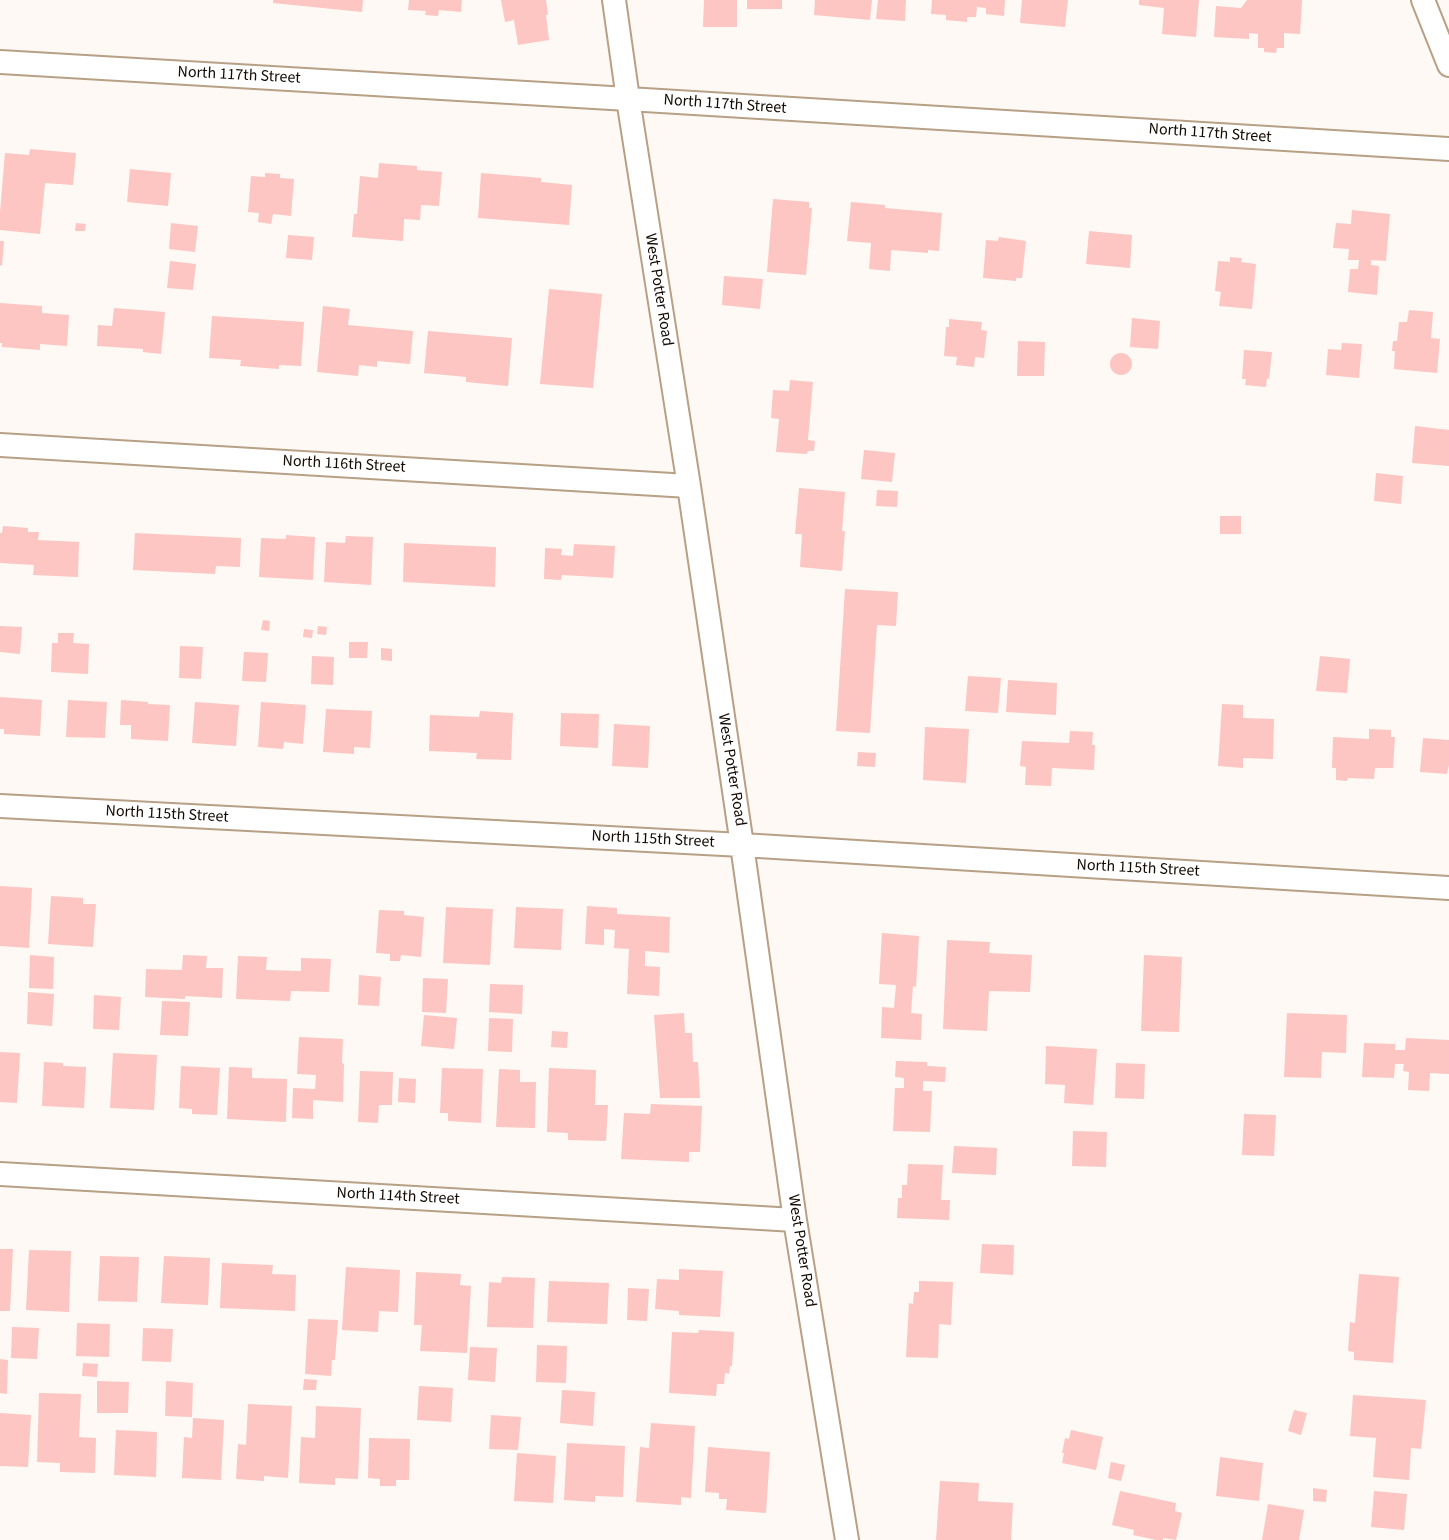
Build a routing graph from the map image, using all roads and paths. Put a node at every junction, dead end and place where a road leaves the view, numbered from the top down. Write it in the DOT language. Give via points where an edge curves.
graph roads {
  1 [pos="614,0"];
  2 [pos="1423,0"];
  3 [pos="0,62"];
  4 [pos="1449,65"];
  5 [pos="628,99"];
  6 [pos="1449,149"];
  7 [pos="0,445"];
  8 [pos="688,486"];
  9 [pos="0,806"];
  10 [pos="742,845"];
  11 [pos="1449,888"];
  12 [pos="0,1174"];
  13 [pos="795,1220"];
  14 [pos="847,1540"];
  1 -- 5 [label="street, West Potter Road"];
  2 -- 4 [label="street"];
  3 -- 5 [label="street, North 117th Street"];
  5 -- 6 [label="street, North 117th Street"];
  5 -- 8 [label="street, West Potter Road"];
  7 -- 8 [label="street, North 116th Street"];
  8 -- 10 [label="street, West Potter Road"];
  9 -- 10 [label="street, North 115th Street"];
  10 -- 11 [label="street, North 115th Street"];
  10 -- 13 [label="street, West Potter Road"];
  12 -- 13 [label="street, North 114th Street"];
  13 -- 14 [label="street, West Potter Road"];
}
